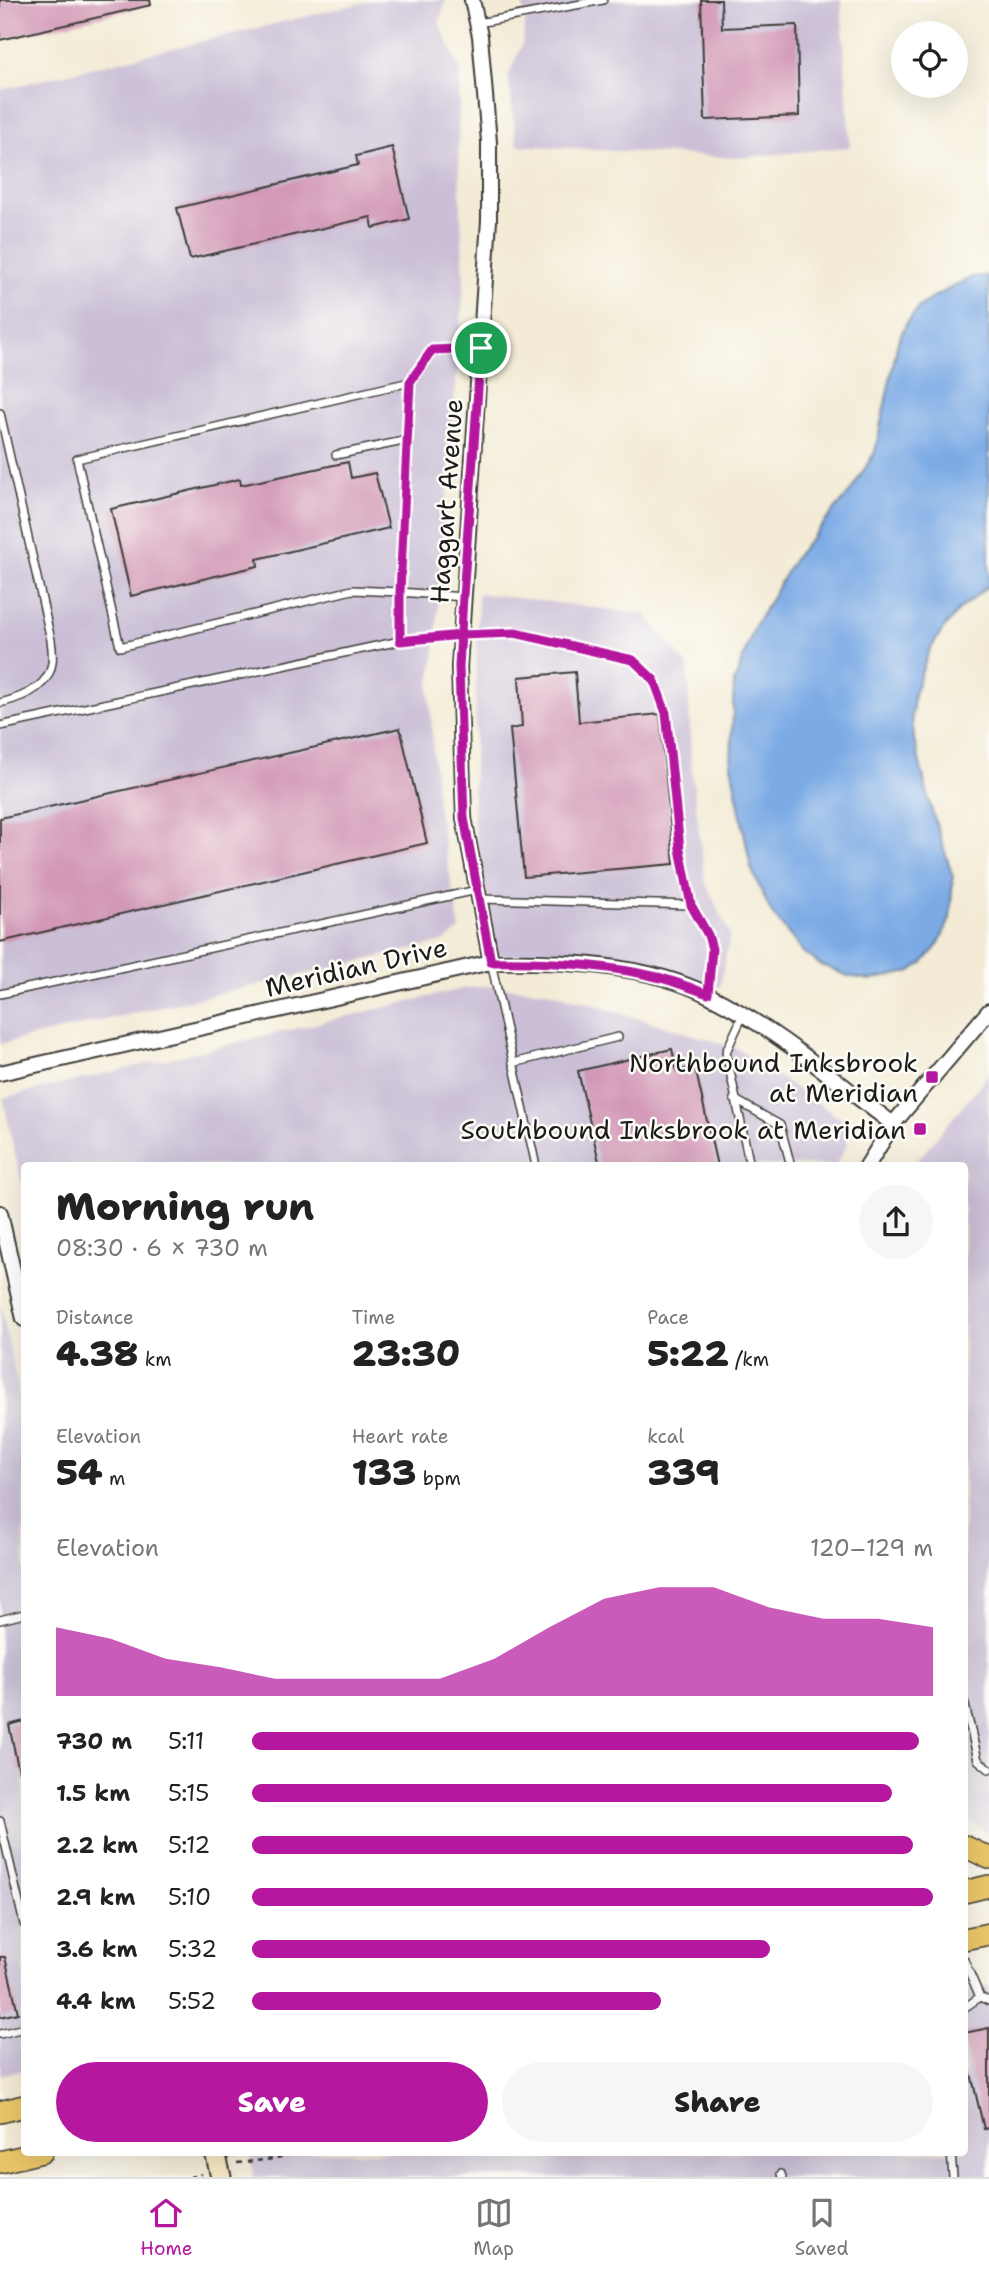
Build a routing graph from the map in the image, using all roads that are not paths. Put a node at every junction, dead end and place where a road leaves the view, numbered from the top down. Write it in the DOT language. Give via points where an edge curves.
graph roads {
  1 [pos="472,0"];
  2 [pos="603,0"];
  3 [pos="477,23"];
  4 [pos="481,348"];
  5 [pos="410,382"];
  6 [pos="0,413"];
  7 [pos="408,440"];
  8 [pos="336,455"];
  9 [pos="400,592"];
  10 [pos="463,597"];
  11 [pos="461,635"];
  12 [pos="400,641"];
  13 [pos="0,703"];
  14 [pos="0,726"];
  15 [pos="478,894"];
  16 [pos="691,905"];
  17 [pos="491,962"];
  18 [pos="0,994"];
  19 [pos="708,994"];
  20 [pos="989,1011"];
  21 [pos="743,1014"];
  22 [pos="618,1037"];
  23 [pos="513,1063"];
  24 [pos="0,1073"];
  25 [pos="734,1099"];
  26 [pos="893,1124"];
  27 [pos="535,1162"];
  28 [pos="749,1162"];
  29 [pos="790,1162"];
  30 [pos="869,1162"];
  31 [pos="0,1213"];
  32 [pos="21,1306"];
  33 [pos="21,1615"];
  34 [pos="0,1620"];
  35 [pos="968,1718"];
  36 [pos="989,1769"];
  37 [pos="0,1821"];
  38 [pos="968,1848"];
  39 [pos="989,1858"];
  40 [pos="989,1886"];
  41 [pos="968,1891"];
  42 [pos="21,1911"];
  43 [pos="989,1934"];
  44 [pos="968,1939"];
  45 [pos="968,1969"];
  46 [pos="980,1997"];
  47 [pos="989,2001"];
  48 [pos="968,2005"];
  49 [pos="21,2029"];
  50 [pos="0,2034"];
  51 [pos="21,2107"];
  52 [pos="0,2112"];
  53 [pos="25,2156"];
  54 [pos="951,2156"];
  55 [pos="0,2162"];
  56 [pos="954,2177"];
  1 -- 3 [label="street, Haggart Avenue"];
  2 -- 3 [label="lane"];
  3 -- 4 [label="street, Haggart Avenue" via="489,155"];
  4 -- 5 [label="lane" via="432,350"];
  4 -- 10 [label="street, Haggart Avenue"];
  5 -- 7 [label="lane"];
  5 -- 9 [label="lane" via="77,459 120,648 352,590"];
  6 -- 13 [label="lane" via="51,640 52,663 49,675 34,690"];
  7 -- 8 [label="lane"];
  7 -- 9 [label="lane"];
  9 -- 10 [label="lane"];
  9 -- 12 [label="lane"];
  10 -- 11 [label="street, Haggart Avenue"];
  11 -- 12 [label="lane"];
  11 -- 15 [label="street, Haggart Avenue" via="464,818"];
  11 -- 16 [label="lane" via="515,633 633,660 654,680 666,713 680,849"];
  12 -- 14 [label="lane"];
  15 -- 16 [label="lane"];
  15 -- 17 [label="street, Haggart Avenue"];
  15 -- 18 [label="lane"];
  16 -- 19 [label="lane" via="712,949"];
  17 -- 19 [label="street, Meridian Drive" via="607,967 659,977"];
  17 -- 23 [label="lane"];
  17 -- 24 [label="street, Meridian Drive"];
  19 -- 21 [label="street, Meridian Drive"];
  20 -- 26 [label="street"];
  21 -- 25 [label="lane" via="726,1052"];
  21 -- 26 [label="street, Meridian Drive"];
  22 -- 23 [label="lane"];
  23 -- 27 [label="lane"];
  25 -- 28 [label="lane"];
  25 -- 29 [label="lane" via="780,1125"];
  26 -- 30 [label="street"];
  31 -- 32 [label="street"];
  33 -- 34 [label="lane"];
  35 -- 36 [label="lane" via="978,1760"];
  37 -- 42 [label="lane"];
  38 -- 39 [label="main road"];
  40 -- 41 [label="main road"];
  43 -- 44 [label="main road"];
  45 -- 46 [label="lane"];
  46 -- 47 [label="lane"];
  46 -- 48 [label="lane"];
  49 -- 50 [label="lane"];
  51 -- 52 [label="main road"];
  53 -- 55 [label="main road"];
  54 -- 56 [label="lane"];
}
